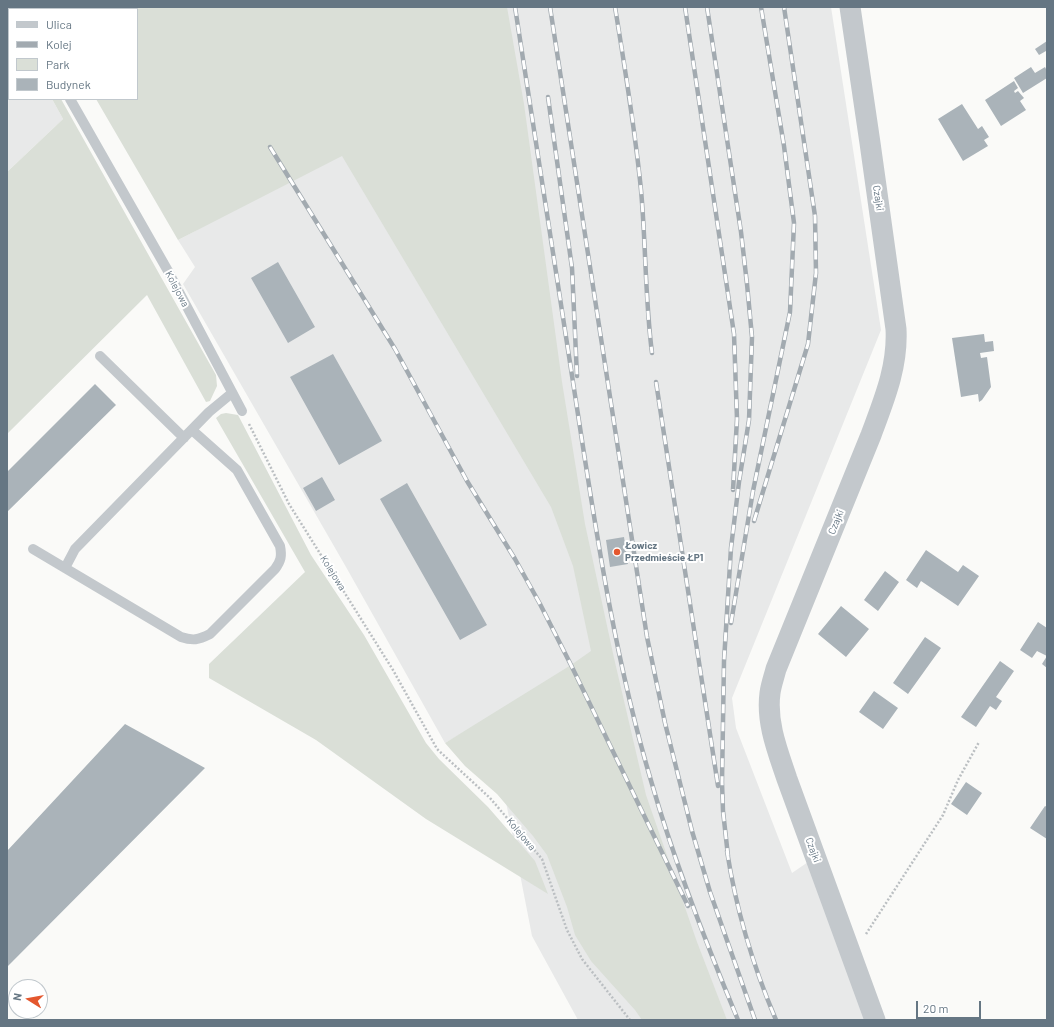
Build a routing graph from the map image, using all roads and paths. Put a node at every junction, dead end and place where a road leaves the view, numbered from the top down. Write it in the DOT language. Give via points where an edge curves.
graph roads {
  1 [pos="850,7"];
  2 [pos="71,100"];
  3 [pos="100,356"];
  4 [pos="232,393"];
  5 [pos="242,411"];
  6 [pos="192,430"];
  7 [pos="184,438"];
  8 [pos="33,549"];
  9 [pos="65,568"];
  10 [pos="979,742"];
  11 [pos="850,952"];
  12 [pos="630,1020"];
  13 [pos="875,1020"];
  1 -- 11 [label="street, Czajki" via="897,344 885,396 871,435 779,662 770,694 770,722 776,748"];
  2 -- 4 [label="lane, Kolejowa" via="168,271"];
  3 -- 7 [label="lane"];
  4 -- 5 [label="lane, Kolejowa"];
  4 -- 6 [label="lane"];
  5 -- 12 [label="path, Kolejowa" via="289,504 393,670 437,749 490,798 542,859 567,930 582,960"];
  6 -- 7 [label="lane"];
  6 -- 9 [label="lane" via="237,470 280,546 282,555 275,569 210,634 191,640 181,637"];
  7 -- 9 [label="lane" via="75,549"];
  8 -- 9 [label="lane"];
  10 -- 11 [label="path" via="958,780 943,815 858,946"];
  11 -- 13 [label="street, Czajki"];
}
